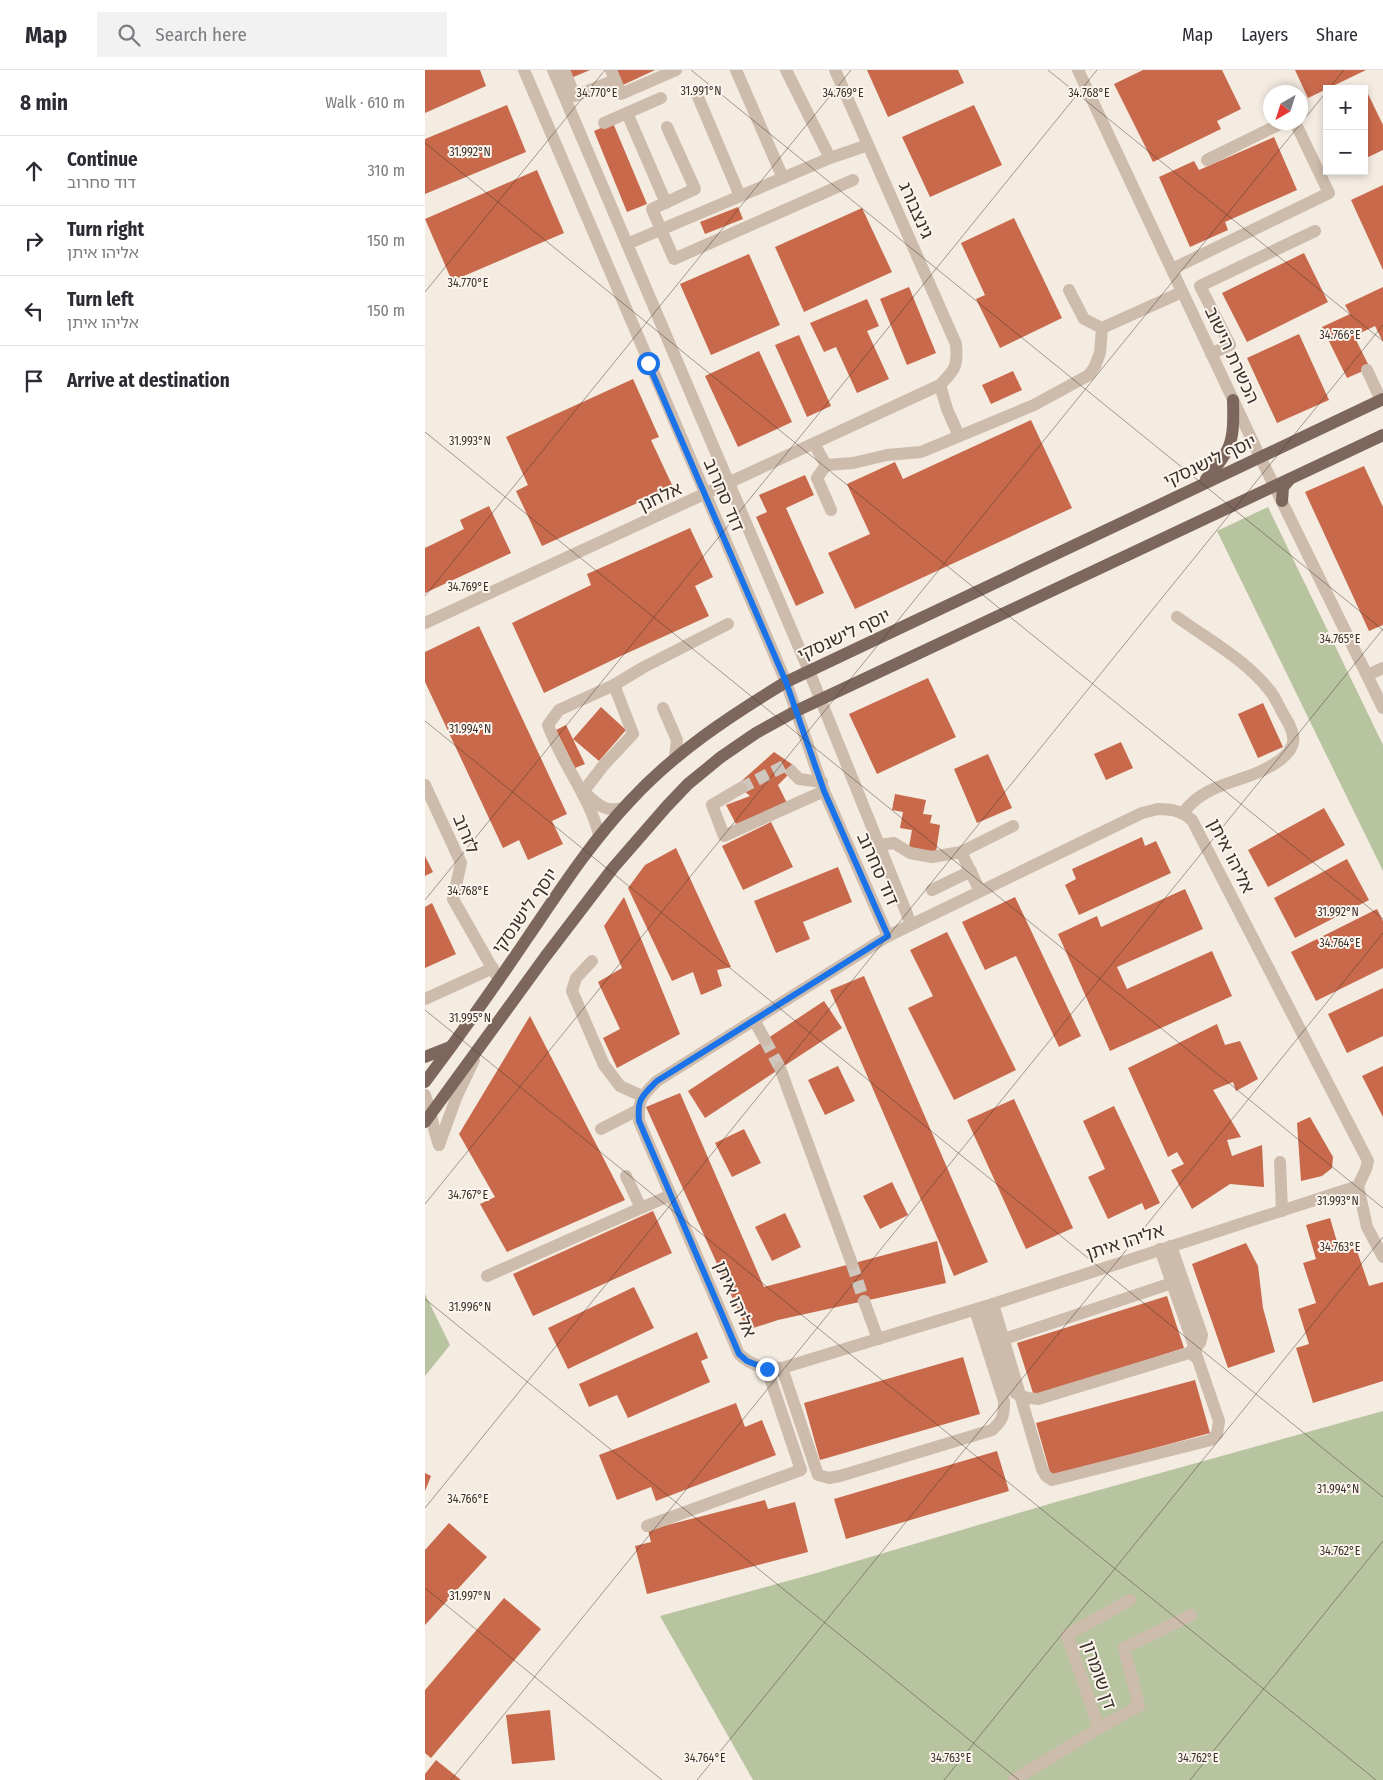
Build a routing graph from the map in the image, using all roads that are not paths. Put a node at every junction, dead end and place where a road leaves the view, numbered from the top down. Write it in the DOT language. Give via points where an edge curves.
graph roads {
  1 [pos="524,70"];
  2 [pos="553,70"];
  3 [pos="564,70"];
  4 [pos="676,70"];
  5 [pos="736,70"];
  6 [pos="786,70"];
  7 [pos="835,70"];
  8 [pos="1078,70"];
  9 [pos="613,75"];
  10 [pos="575,96"];
  11 [pos="698,97"];
  12 [pos="661,98"];
  13 [pos="627,113"];
  14 [pos="604,123"];
  15 [pos="667,127"];
  16 [pos="577,128"];
  17 [pos="1268,130"];
  18 [pos="1299,130"];
  19 [pos="868,145"];
  20 [pos="830,158"];
  21 [pos="1207,160"];
  22 [pos="783,178"];
  23 [pos="853,180"];
  24 [pos="740,196"];
  25 [pos="666,202"];
  26 [pos="661,230"];
  27 [pos="1315,231"];
  28 [pos="627,244"];
  29 [pos="1172,269"];
  30 [pos="1069,290"];
  31 [pos="1183,292"];
  32 [pos="1102,328"];
  33 [pos="1211,354"];
  34 [pos="956,367"];
  35 [pos="1367,370"];
  36 [pos="940,386"];
  37 [pos="1382,399"];
  38 [pos="1233,400"];
  39 [pos="1383,435"];
  40 [pos="959,436"];
  41 [pos="814,444"];
  42 [pos="1260,457"];
  43 [pos="826,465"];
  44 [pos="1291,478"];
  45 [pos="729,483"];
  46 [pos="1201,484"];
  47 [pos="1274,486"];
  48 [pos="705,495"];
  49 [pos="1281,501"];
  50 [pos="831,510"];
  51 [pos="1177,617"];
  52 [pos="425,623"];
  53 [pos="728,624"];
  54 [pos="1383,668"];
  55 [pos="809,671"];
  56 [pos="1375,681"];
  57 [pos="786,682"];
  58 [pos="614,685"];
  59 [pos="820,700"];
  60 [pos="663,708"];
  61 [pos="1383,708"];
  62 [pos="796,711"];
  63 [pos="671,727"];
  64 [pos="695,742"];
  65 [pos="675,758"];
  66 [pos="792,772"];
  67 [pos="425,785"];
  68 [pos="823,787"];
  69 [pos="741,788"];
  70 [pos="583,792"];
  71 [pos="623,808"];
  72 [pos="1183,813"];
  73 [pos="1013,826"];
  74 [pos="599,835"];
  75 [pos="879,845"];
  76 [pos="961,852"];
  77 [pos="971,871"];
  78 [pos="932,890"];
  79 [pos="980,891"];
  80 [pos="911,924"];
  81 [pos="888,936"];
  82 [pos="592,961"];
  83 [pos="493,968"];
  84 [pos="499,980"];
  85 [pos="425,999"];
  86 [pos="754,1020"];
  87 [pos="483,1040"];
  88 [pos="765,1040"];
  89 [pos="452,1046"];
  90 [pos="425,1057"];
  91 [pos="780,1068"];
  92 [pos="425,1082"];
  93 [pos="425,1095"];
  94 [pos="642,1096"];
  95 [pos="638,1110"];
  96 [pos="427,1114"];
  97 [pos="601,1129"];
  98 [pos="1280,1162"];
  99 [pos="626,1176"];
  100 [pos="1358,1186"];
  101 [pos="671,1195"];
  102 [pos="641,1208"];
  103 [pos="1282,1211"];
  104 [pos="1166,1248"];
  105 [pos="1383,1257"];
  106 [pos="852,1264"];
  107 [pos="487,1276"];
  108 [pos="1172,1283"];
  109 [pos="864,1301"];
  110 [pos="984,1307"];
  111 [pos="878,1339"];
  112 [pos="1004,1339"];
  113 [pos="1196,1354"];
  114 [pos="782,1368"];
  115 [pos="767,1369"];
  116 [pos="1020,1395"];
  117 [pos="647,1526"];
  118 [pos="1130,1600"];
  119 [pos="1191,1615"];
  120 [pos="1099,1728"];
  121 [pos="1014,1780"];
  1 -- 48 [label="street, דוד סחרוב"];
  2 -- 16 [label="street, דוד סחרוב"];
  3 -- 10 [label="street"];
  4 -- 9 [label="street" via="621,94"];
  5 -- 22 [label="street"];
  6 -- 20 [label="street"];
  7 -- 19 [label="street, גינצבורג"];
  8 -- 29 [label="street, הכשרת הישוב"];
  9 -- 10 [label="street"];
  10 -- 16 [label="street"];
  11 -- 24 [label="street"];
  12 -- 13 [label="street"];
  13 -- 14 [label="street"];
  13 -- 25 [label="street"];
  15 -- 25 [label="street" via="695,189"];
  16 -- 28 [label="street, דוד סחרוב"];
  17 -- 21 [label="street"];
  18 -- 29 [label="street" via="1329,193"];
  19 -- 20 [label="street"];
  19 -- 34 [label="street, גינצבורג" via="956,344"];
  20 -- 22 [label="street"];
  22 -- 24 [label="street"];
  23 -- 26 [label="street" via="674,259"];
  24 -- 26 [label="street"];
  25 -- 26 [label="street" via="652,209"];
  26 -- 28 [label="street"];
  27 -- 33 [label="street" via="1200,286 1230,345"];
  28 -- 45 [label="street, דוד סחרוב"];
  29 -- 31 [label="street, הכשרת הישוב"];
  30 -- 32 [label="street" via="1084,319"];
  31 -- 32 [label="street"];
  31 -- 33 [label="street, הכשרת הישוב"];
  32 -- 40 [label="street" via="1100,353 1089,375 1034,405"];
  33 -- 38 [label="street, הכשרת הישוב"];
  34 -- 36 [label="street, אלחנן"];
  35 -- 37 [label="street"];
  36 -- 40 [label="street"];
  36 -- 41 [label="street, אלחנן"];
  37 -- 42 [label="main road, יוסף לישנסקי"];
  38 -- 42 [label="street, הכשרת הישוב"];
  38 -- 46 [label="main road" via="1234,431 1229,445 1225,455"];
  39 -- 44 [label="main road"];
  40 -- 43 [label="street" via="921,452 887,455 853,464"];
  41 -- 43 [label="street"];
  41 -- 45 [label="street, אלחנן"];
  42 -- 46 [label="main road, יוסף לישנסקי"];
  42 -- 47 [label="street, הכשרת הישוב"];
  43 -- 50 [label="street" via="817,478"];
  44 -- 47 [label="main road"];
  44 -- 49 [label="main road" via="1283,487"];
  45 -- 48 [label="street, אלחנן"];
  45 -- 55 [label="street, דוד סחרוב"];
  46 -- 55 [label="main road, יוסף לישנסקי"];
  47 -- 49 [label="street, הכשרת הישוב"];
  47 -- 59 [label="main road"];
  48 -- 52 [label="street, אלחנן"];
  48 -- 57 [label="street, דוד סחרוב"];
  49 -- 56 [label="street, הכשרת הישוב"];
  51 -- 72 [label="street" via="1244,664 1271,691 1289,723 1293,738 1292,747 1282,758 1259,772 1213,789 1191,803"];
  53 -- 58 [label="street"];
  54 -- 56 [label="street"];
  55 -- 57 [label="main road, יוסף לישנסקי"];
  55 -- 59 [label="street, דוד סחרוב"];
  56 -- 61 [label="street, הכשרת הישוב"];
  57 -- 62 [label="street, דוד סחרוב"];
  57 -- 64 [label="main road, יוסף לישנסקי" via="729,716"];
  58 -- 70 [label="street" via="633,734"];
  58 -- 70 [label="street" via="559,710 548,725 553,741"];
  59 -- 62 [label="main road"];
  59 -- 75 [label="street, דוד סחרוב"];
  60 -- 63 [label="street"];
  62 -- 68 [label="street, דוד סחרוב"];
  62 -- 87 [label="main road" via="756,733 688,784 613,868"];
  63 -- 64 [label="street" via="679,735"];
  63 -- 65 [label="street" via="677,740"];
  64 -- 65 [label="main road, יוסף לישנסקי"];
  65 -- 71 [label="main road, יוסף לישנסקי"];
  66 -- 68 [label="street" via="799,779"];
  67 -- 83 [label="street, לזרוב" via="461,863 453,899"];
  68 -- 69 [label="street" via="724,836 712,805"];
  68 -- 81 [label="street, דוד סחרוב"];
  70 -- 71 [label="street" via="612,811"];
  70 -- 74 [label="street"];
  71 -- 74 [label="main road, יוסף לישנסקי"];
  72 -- 79 [label="street, אליהו איתן" via="1157,809 1142,814"];
  72 -- 100 [label="street, אליהו איתן" via="1192,820 1368,1161"];
  73 -- 76 [label="street"];
  74 -- 84 [label="main road, יוסף לישנסקי"];
  75 -- 76 [label="street" via="894,844 910,853 931,857"];
  75 -- 80 [label="street, דוד סחרוב"];
  76 -- 77 [label="street"];
  77 -- 78 [label="street"];
  77 -- 79 [label="street"];
  79 -- 80 [label="street, אליהו איתן"];
  80 -- 81 [label="street, אליהו איתן"];
  81 -- 86 [label="street, אליהו איתן"];
  82 -- 94 [label="street" via="576,978 572,991 604,1065 620,1086"];
  83 -- 84 [label="street"];
  83 -- 85 [label="street"];
  84 -- 89 [label="main road, יוסף לישנסקי"];
  86 -- 88 [label="street"];
  86 -- 94 [label="street, אליהו איתן" via="657,1081"];
  87 -- 96 [label="main road"];
  87 -- 96 [label="street" via="439,1145"];
  89 -- 90 [label="main road"];
  89 -- 92 [label="main road, יוסף לישנסקי"];
  91 -- 106 [label="street"];
  93 -- 96 [label="street"];
  94 -- 95 [label="street"];
  95 -- 97 [label="street"];
  95 -- 101 [label="street, אליהו איתן" via="639,1121"];
  98 -- 103 [label="street"];
  99 -- 102 [label="street"];
  100 -- 103 [label="street, אליהו איתן"];
  100 -- 105 [label="street" via="1367,1227"];
  101 -- 102 [label="street"];
  101 -- 115 [label="street, אליהו איתן" via="739,1354"];
  102 -- 107 [label="street"];
  103 -- 104 [label="street, אליהו איתן"];
  104 -- 108 [label="street"];
  104 -- 110 [label="street, אליהו איתן"];
  104 -- 110 [label="street, bridge" via="1202,1335 1200,1343 1189,1353 1038,1399 1028,1398 1016,1394 1011,1388"];
  108 -- 112 [label="street"];
  108 -- 113 [label="street"];
  109 -- 111 [label="street"];
  110 -- 111 [label="street, אליהו איתן"];
  110 -- 112 [label="street"];
  110 -- 114 [label="street" via="1004,1400 1001,1422 992,1430 897,1459 840,1476 818,1475"];
  111 -- 114 [label="street, אליהו איתן"];
  112 -- 116 [label="street"];
  113 -- 116 [label="street" via="1191,1359 1039,1405"];
  113 -- 116 [label="street" via="1219,1421 1217,1434 1211,1440 1052,1480 1042,1469"];
  114 -- 115 [label="street, אליהו איתן"];
  115 -- 117 [label="street" via="801,1470"];
  118 -- 120 [label="street, דן שומרון" via="1067,1635"];
  119 -- 120 [label="street" via="1124,1648 1139,1706"];
  120 -- 121 [label="street, דן שומרון"];
}
